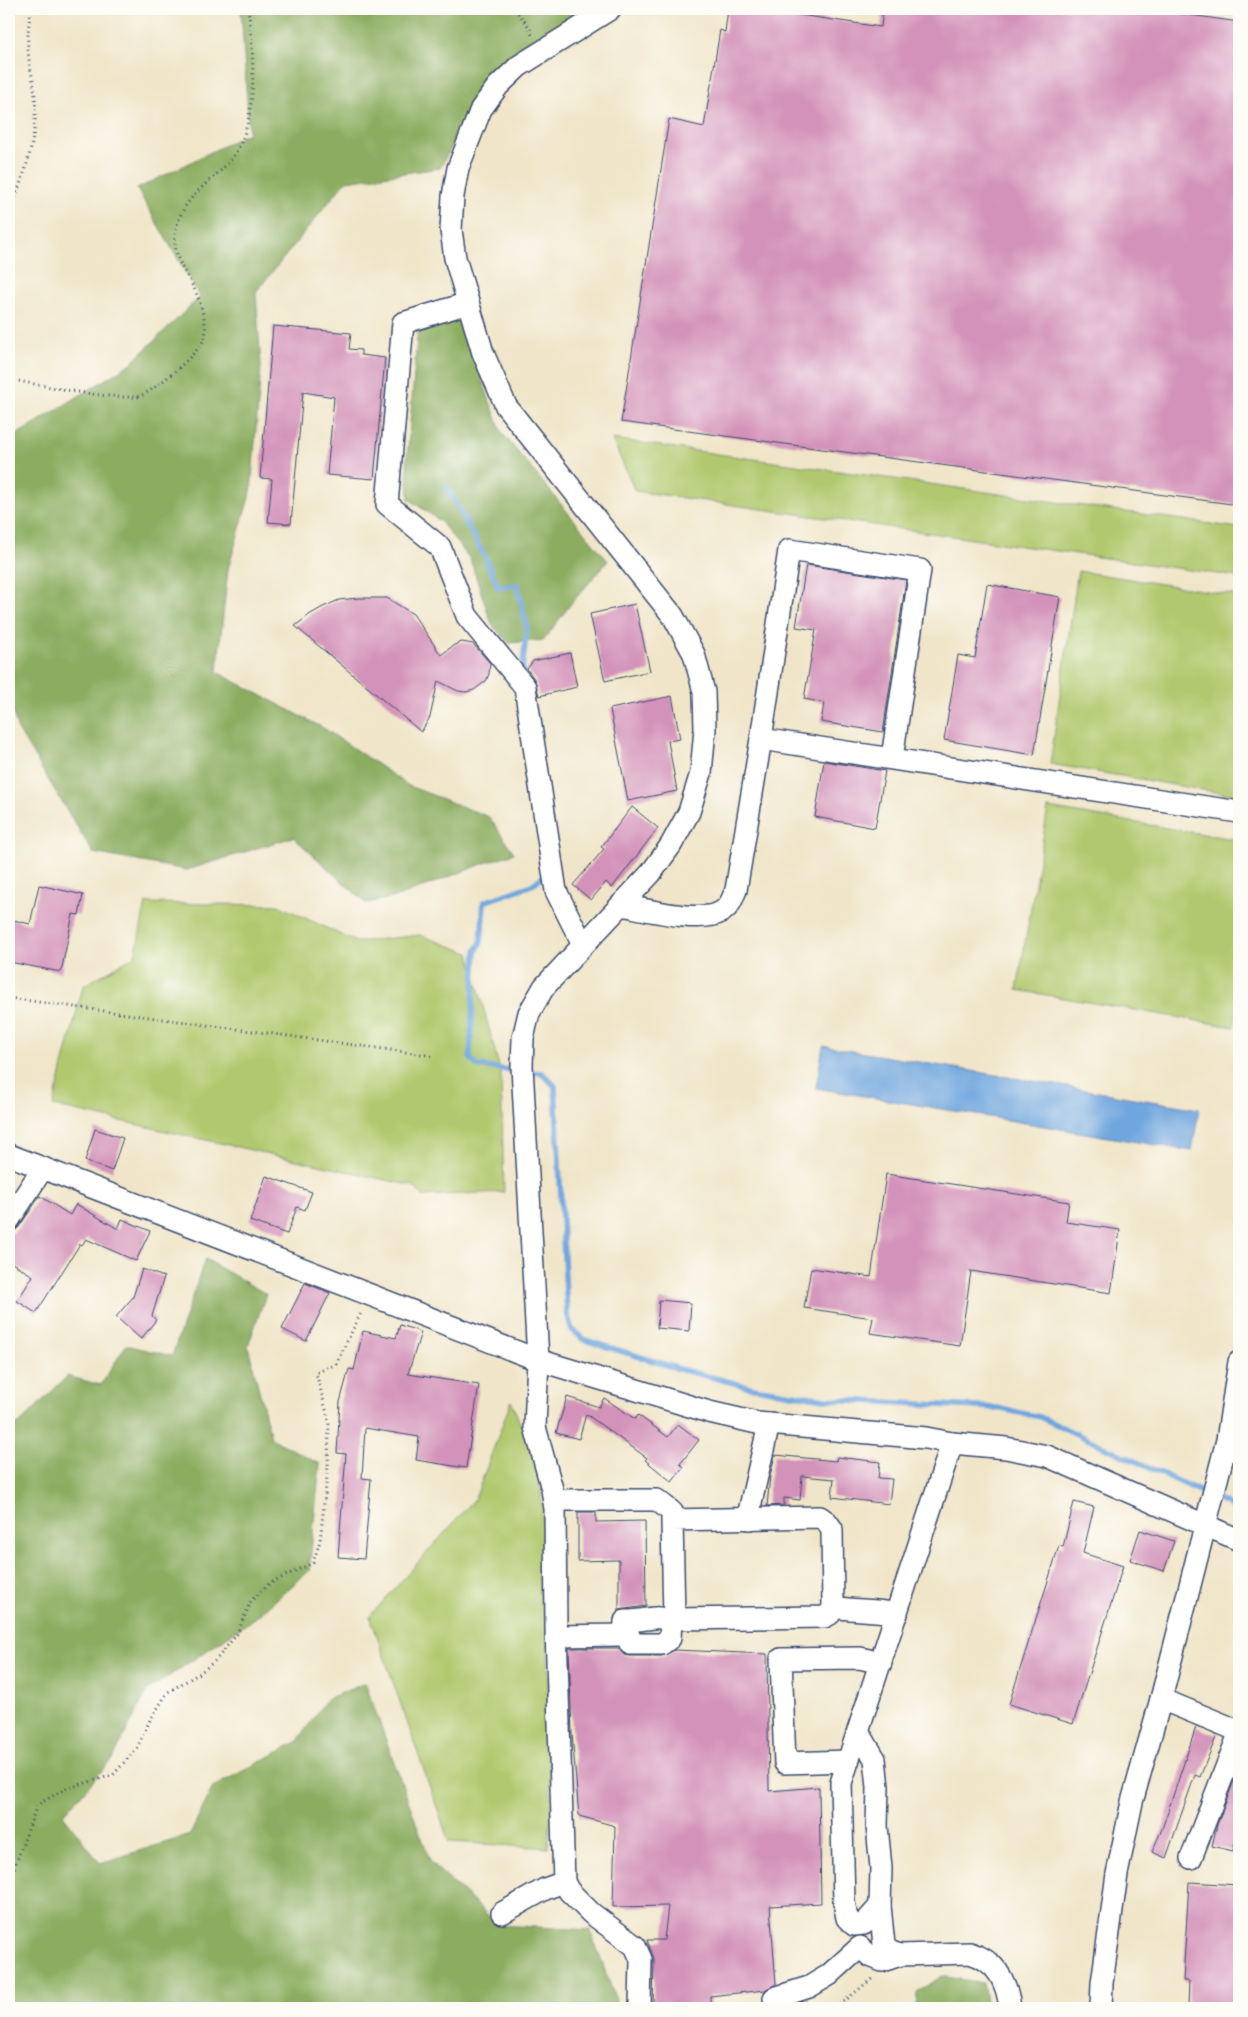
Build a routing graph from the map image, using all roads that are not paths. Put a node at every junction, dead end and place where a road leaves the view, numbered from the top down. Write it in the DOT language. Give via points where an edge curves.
graph roads {
  1 [pos="610,9"];
  2 [pos="468,303"];
  3 [pos="761,739"];
  4 [pos="892,758"];
  5 [pos="1239,812"];
  6 [pos="621,905"];
  7 [pos="583,946"];
  8 [pos="9,1155"];
  9 [pos="43,1168"];
  10 [pos="9,1220"];
  11 [pos="538,1360"];
  12 [pos="1239,1362"];
  13 [pos="769,1424"];
  14 [pos="952,1443"];
  15 [pos="554,1500"];
  16 [pos="672,1520"];
  17 [pos="750,1520"];
  18 [pos="1206,1525"];
  19 [pos="1239,1540"];
  20 [pos="833,1606"];
  21 [pos="897,1614"];
  22 [pos="673,1620"];
  23 [pos="556,1636"];
  24 [pos="881,1663"];
  25 [pos="1161,1699"];
  26 [pos="858,1731"];
  27 [pos="1239,1732"];
  28 [pos="848,1761"];
  29 [pos="1191,1858"];
  30 [pos="564,1882"];
  31 [pos="880,1906"];
  32 [pos="502,1913"];
  33 [pos="854,1925"];
  34 [pos="860,1947"];
  35 [pos="891,1958"];
  36 [pos="774,1998"];
  37 [pos="640,2008"];
  38 [pos="1010,2008"];
  39 [pos="1101,2008"];
  1 -- 2 [label="street" via="519,66 498,86 481,110 458,168 453,196 451,230"];
  2 -- 6 [label="street" via="483,353 506,406 673,616 694,654 704,692 701,773 689,812 651,873"];
  2 -- 7 [label="street" via="402,323 387,504 440,547 467,616 524,687 556,891"];
  3 -- 4 [label="street"];
  3 -- 4 [label="street" via="790,550 920,570"];
  3 -- 6 [label="street" via="731,904 710,917"];
  4 -- 5 [label="street"];
  6 -- 7 [label="street"];
  7 -- 11 [label="street" via="544,987 529,1013 523,1038"];
  8 -- 9 [label="street"];
  9 -- 10 [label="street"];
  9 -- 11 [label="street"];
  11 -- 13 [label="street" via="709,1412"];
  11 -- 15 [label="street" via="535,1427"];
  12 -- 18 [label="street" via="1227,1440"];
  13 -- 14 [label="street"];
  13 -- 17 [label="street" via="750,1507"];
  14 -- 18 [label="street" via="1047,1456"];
  14 -- 21 [label="street"];
  15 -- 16 [label="street" via="657,1500 672,1512"];
  15 -- 23 [label="street"];
  16 -- 17 [label="street"];
  16 -- 22 [label="street"];
  17 -- 20 [label="street" via="820,1518 827,1522 832,1529"];
  18 -- 19 [label="street"];
  18 -- 25 [label="street"];
  20 -- 21 [label="street"];
  20 -- 22 [label="street" via="830,1614 824,1617"];
  21 -- 24 [label="street"];
  22 -- 23 [label="street" via="670,1638 662,1644 630,1644 629,1635"];
  23 -- 30 [label="street"];
  24 -- 26 [label="street"];
  24 -- 28 [label="street" via="860,1658 781,1659 785,1763"];
  25 -- 27 [label="street"];
  25 -- 39 [label="street" via="1132,1802 1117,1874"];
  26 -- 28 [label="street"];
  26 -- 31 [label="street" via="875,1759"];
  27 -- 29 [label="street"];
  28 -- 33 [label="street" via="841,1782 844,1902 847,1918"];
  30 -- 32 [label="street"];
  30 -- 37 [label="street" via="591,1914 635,1946 641,1959"];
  31 -- 33 [label="street" via="864,1924"];
  31 -- 35 [label="street" via="884,1945"];
  33 -- 34 [label="street"];
  34 -- 35 [label="street" via="870,1956"];
  34 -- 36 [label="street" via="810,1987"];
  35 -- 38 [label="street" via="977,1955 1000,1973 1006,1984"];
}
